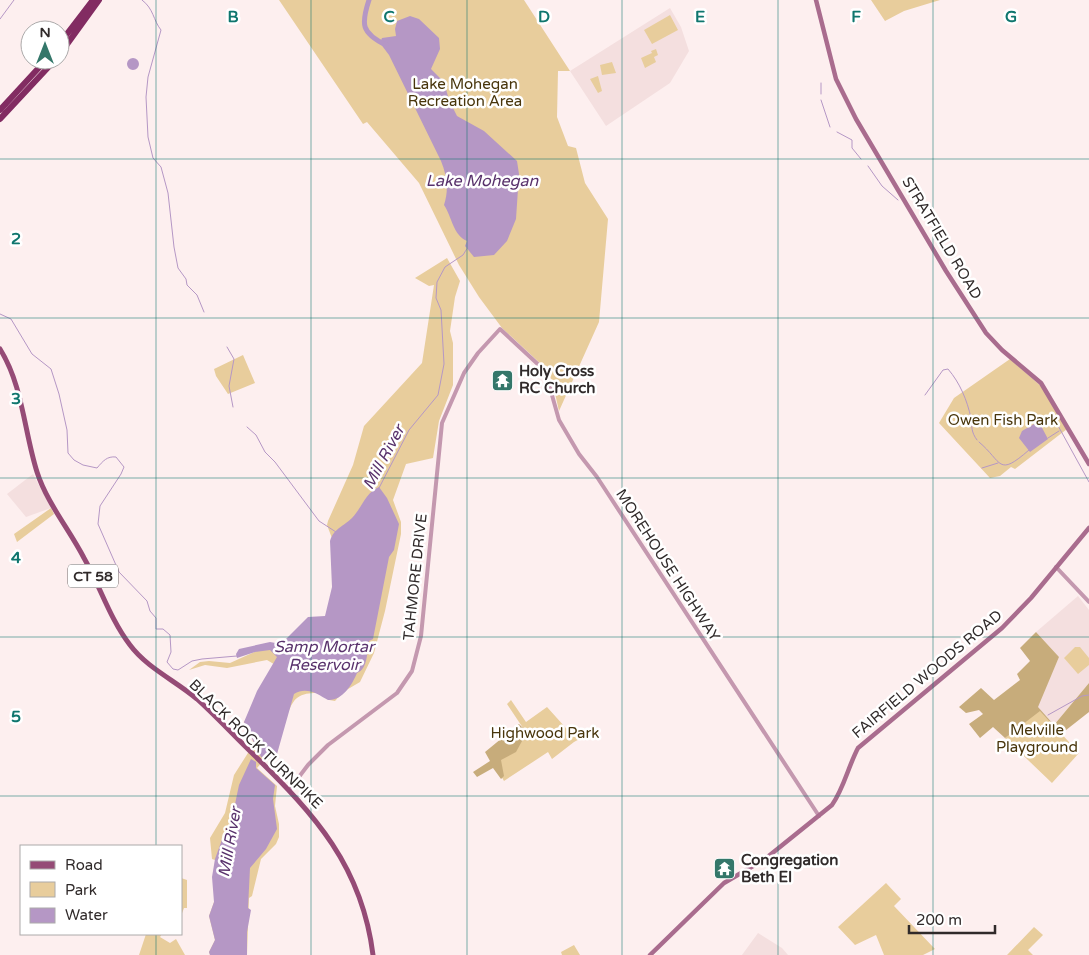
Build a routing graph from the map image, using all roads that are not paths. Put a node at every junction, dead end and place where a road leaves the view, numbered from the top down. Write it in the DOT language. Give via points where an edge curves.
graph roads {
  1 [pos="93,0"];
  2 [pos="99,0"];
  3 [pos="816,0"];
  4 [pos="70,31"];
  5 [pos="70,40"];
  6 [pos="37,70"];
  7 [pos="46,70"];
  8 [pos="0,110"];
  9 [pos="0,119"];
  10 [pos="500,329"];
  11 [pos="0,349"];
  12 [pos="1089,464"];
  13 [pos="1089,528"];
  14 [pos="1056,567"];
  15 [pos="1089,602"];
  16 [pos="289,790"];
  17 [pos="819,816"];
  18 [pos="373,955"];
  19 [pos="650,955"];
  1 -- 4 [label="highway"];
  2 -- 5 [label="highway"];
  3 -- 12 [label="main road, STRATFIELD ROAD" via="836,79 946,272 986,333 1041,383"];
  6 -- 8 [label="highway"];
  7 -- 9 [label="highway"];
  10 -- 16 [label="street, TAHMORE DRIVE" via="464,373 442,423 421,636 412,671 397,693 328,745"];
  10 -- 17 [label="street, MOREHOUSE HIGHWAY" via="542,368 559,420 579,454"];
  11 -- 16 [label="main road, BLACK ROCK TURNPIKE / CT 58" via="13,373 43,487 130,645 198,700"];
  13 -- 14 [label="main road, FAIRFIELD WOODS ROAD"];
  14 -- 15 [label="street"];
  14 -- 17 [label="main road, FAIRFIELD WOODS ROAD" via="1027,604 984,645 858,748 839,796"];
  16 -- 18 [label="main road, BLACK ROCK TURNPIKE / CT 58" via="323,828 342,857 358,894"];
  17 -- 19 [label="main road, FAIRFIELD WOODS ROAD" via="765,859 724,883"];
}
